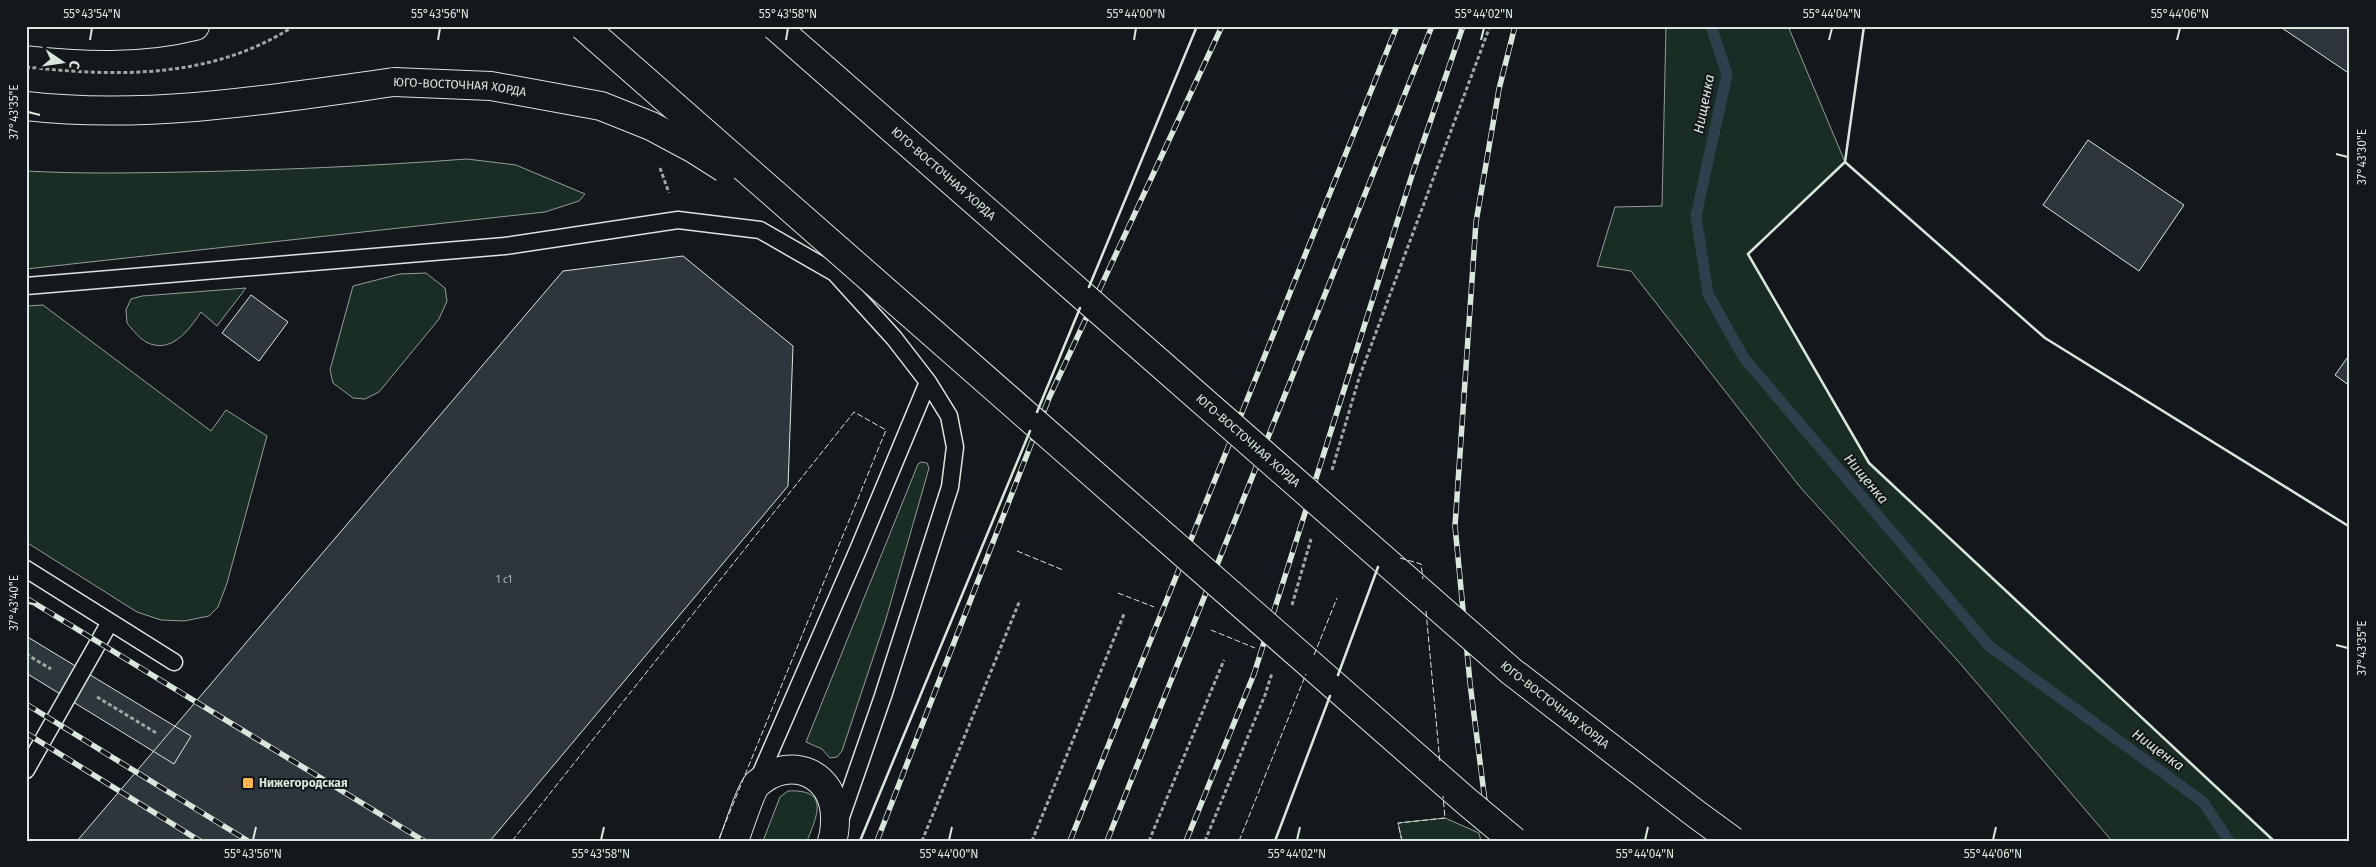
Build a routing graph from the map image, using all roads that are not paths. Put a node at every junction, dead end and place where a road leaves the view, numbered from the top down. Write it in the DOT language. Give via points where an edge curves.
graph roads {
  1 [pos="195,26"];
  2 [pos="583,26"];
  3 [pos="775,26"];
  4 [pos="38,32"];
  5 [pos="26,106"];
  6 [pos="803,220"];
  7 [pos="26,286"];
  8 [pos="928,382"];
  9 [pos="26,569"];
  10 [pos="110,622"];
  11 [pos="174,662"];
  12 [pos="26,770"];
  13 [pos="756,785"];
  14 [pos="833,838"];
  15 [pos="734,841"];
  16 [pos="1514,841"];
  17 [pos="1734,841"];
  1 -- 4 [label="main road" via="120,36"];
  2 -- 6 [label="main road, ЮГО-ВОСТОЧНАЯ ХОРДА, bridge"];
  3 -- 17 [label="main road, ЮГО-ВОСТОЧНАЯ ХОРДА, bridge" via="1511,671"];
  5 -- 6 [label="main road, ЮГО-ВОСТОЧНАЯ ХОРДА, bridge" via="101,110 169,108 394,82 491,86 601,106 651,126 694,149"];
  6 -- 16 [label="main road, ЮГО-ВОСТОЧНАЯ ХОРДА, bridge"];
  7 -- 8 [label="lane" via="505,246 678,220 760,230 834,273 894,338"];
  8 -- 13 [label="lane"];
  8 -- 14 [label="lane" via="949,416 955,447 950,487 851,795"];
  9 -- 10 [label="lane"];
  10 -- 11 [label="lane"];
  10 -- 12 [label="lane"];
  13 -- 14 [label="main road" via="779,771 793,769 814,775 828,788 835,807"];
  13 -- 15 [label="main road"];
}
